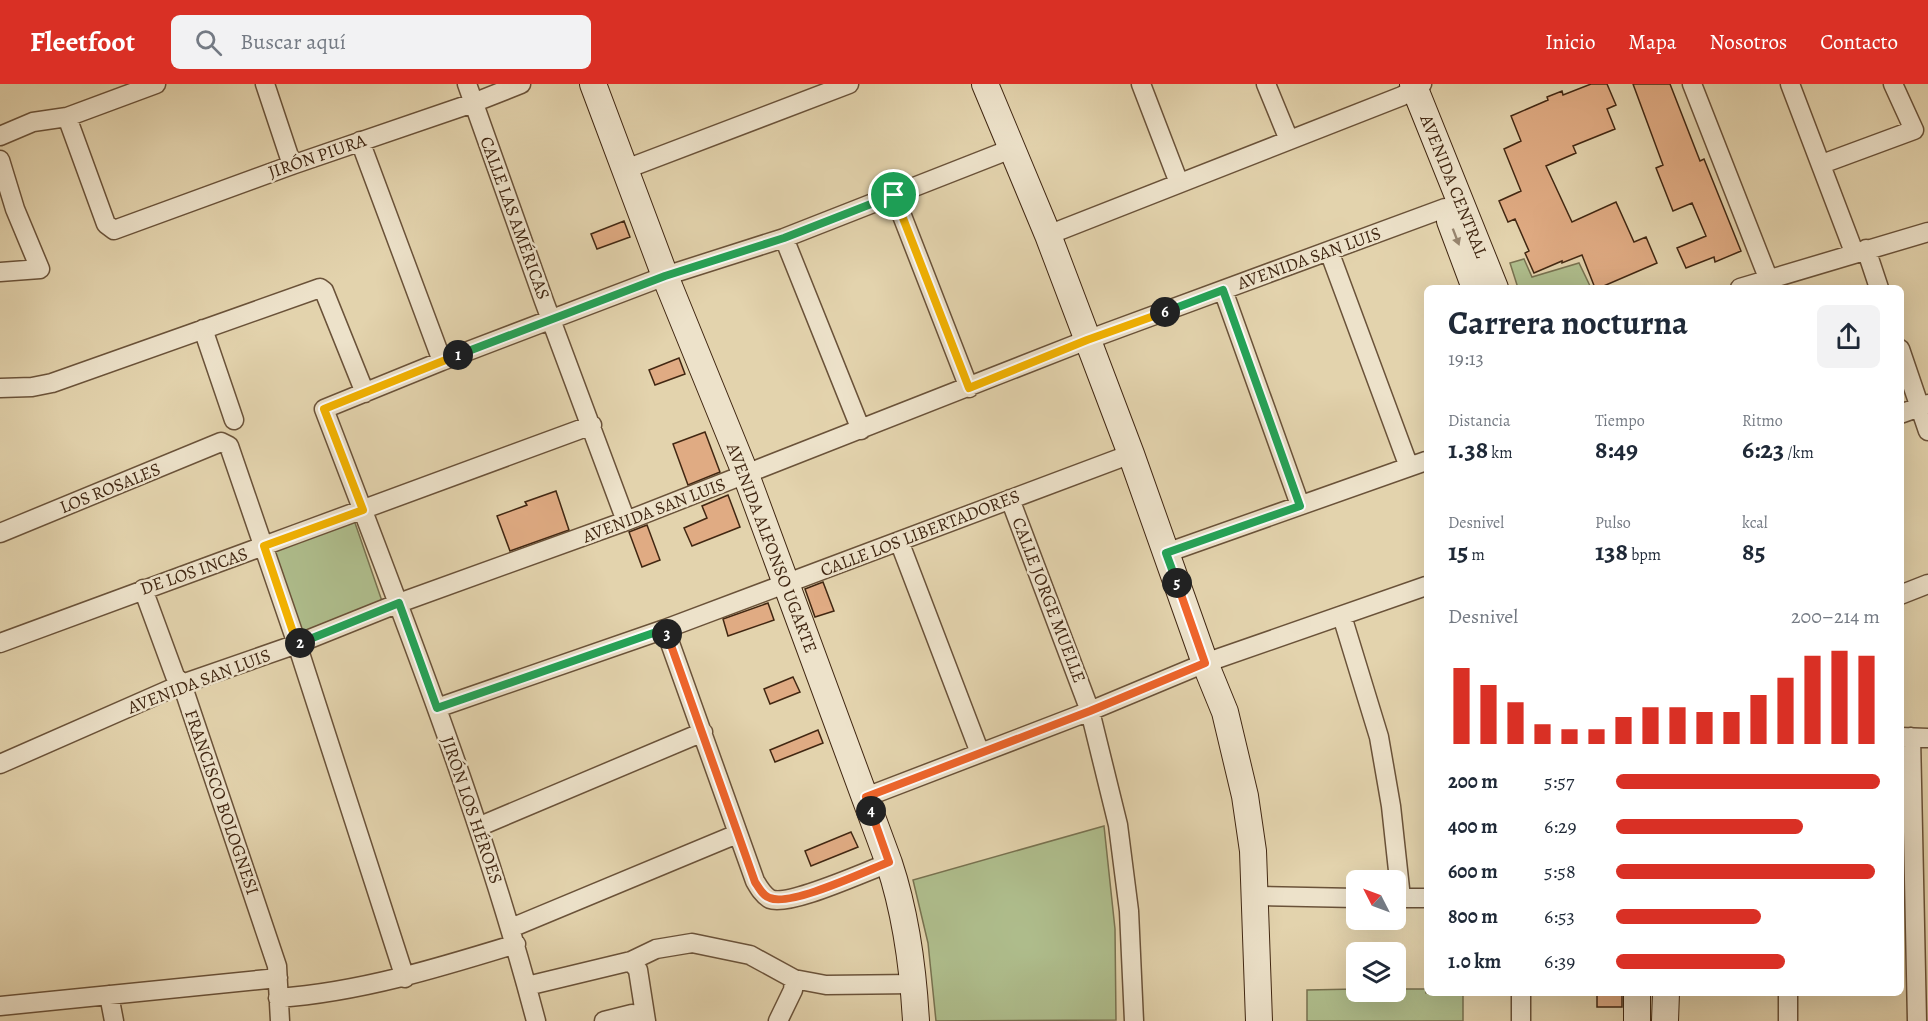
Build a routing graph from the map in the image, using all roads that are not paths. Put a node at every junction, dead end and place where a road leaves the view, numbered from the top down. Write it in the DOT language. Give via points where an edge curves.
graph roads {
  1 [pos="156,84"];
  2 [pos="265,84"];
  3 [pos="467,84"];
  4 [pos="521,84"];
  5 [pos="593,84"];
  6 [pos="849,84"];
  7 [pos="985,84"];
  8 [pos="1141,84"];
  9 [pos="1266,84"];
  10 [pos="1692,84"];
  11 [pos="1790,84"];
  12 [pos="1893,84"];
  13 [pos="1410,87"];
  14 [pos="474,103"];
  15 [pos="67,117"];
  16 [pos="0,136"];
  17 [pos="1288,140"];
  18 [pos="360,141"];
  19 [pos="1011,149"];
  20 [pos="0,160"];
  21 [pos="1822,164"];
  22 [pos="292,165"];
  23 [pos="626,169"];
  24 [pos="1179,183"];
  25 [pos="894,195"];
  26 [pos="1445,208"];
  27 [pos="1928,232"];
  28 [pos="1047,235"];
  29 [pos="784,238"];
  30 [pos="1329,251"];
  31 [pos="1860,251"];
  32 [pos="0,272"];
  33 [pos="665,276"];
  34 [pos="1770,283"];
  35 [pos="1474,285"];
  36 [pos="1494,285"];
  37 [pos="1877,285"];
  38 [pos="1223,290"];
  39 [pos="551,320"];
  40 [pos="203,329"];
  41 [pos="1087,340"];
  42 [pos="1904,358"];
  43 [pos="442,361"];
  44 [pos="0,388"];
  45 [pos="969,388"];
  46 [pos="365,393"];
  47 [pos="1924,405"];
  48 [pos="1904,412"];
  49 [pos="234,420"];
  50 [pos="592,425"];
  51 [pos="861,430"];
  52 [pos="1928,431"];
  53 [pos="1131,454"];
  54 [pos="1418,464"];
  55 [pos="746,476"];
  56 [pos="1010,499"];
  57 [pos="1300,506"];
  58 [pos="363,510"];
  59 [pos="626,521"];
  60 [pos="0,533"];
  61 [pos="899,541"];
  62 [pos="264,546"];
  63 [pos="1166,553"];
  64 [pos="785,584"];
  65 [pos="1928,584"];
  66 [pos="1424,587"];
  67 [pos="143,589"];
  68 [pos="1904,593"];
  69 [pos="399,603"];
  70 [pos="1342,616"];
  71 [pos="665,629"];
  72 [pos="0,643"];
  73 [pos="297,644"];
  74 [pos="1205,663"];
  75 [pos="182,684"];
  76 [pos="437,708"];
  77 [pos="1090,711"];
  78 [pos="703,732"];
  79 [pos="1913,738"];
  80 [pos="980,753"];
  81 [pos="0,765"];
  82 [pos="866,797"];
  83 [pos="478,827"];
  84 [pos="737,834"];
  85 [pos="889,862"];
  86 [pos="1396,870"];
  87 [pos="1256,896"];
  88 [pos="1346,898"];
  89 [pos="1406,898"];
  90 [pos="1424,898"];
  91 [pos="513,936"];
  92 [pos="631,961"];
  93 [pos="278,978"];
  94 [pos="405,978"];
  95 [pos="794,979"];
  96 [pos="914,984"];
  97 [pos="527,986"];
  98 [pos="109,995"];
  99 [pos="1521,996"];
  100 [pos="1637,996"];
  101 [pos="1666,996"];
  102 [pos="1788,996"];
  103 [pos="278,998"];
  104 [pos="0,1006"];
  105 [pos="114,1021"];
  106 [pos="280,1021"];
  107 [pos="536,1021"];
  108 [pos="604,1021"];
  109 [pos="645,1021"];
  110 [pos="777,1021"];
  111 [pos="916,1021"];
  112 [pos="1134,1021"];
  113 [pos="1259,1021"];
  114 [pos="1521,1021"];
  115 [pos="1637,1021"];
  116 [pos="1665,1021"];
  117 [pos="1788,1021"];
  118 [pos="1917,1021"];
  1 -- 15 [label="street"];
  2 -- 22 [label="street"];
  3 -- 14 [label="street, CALLE LAS AMÉRICAS"];
  4 -- 14 [label="street, JIRÓN PIURA"];
  5 -- 23 [label="street, AVENIDA ALFONSO UGARTE"];
  6 -- 23 [label="street"];
  7 -- 19 [label="street"];
  8 -- 24 [label="street"];
  9 -- 17 [label="street"];
  10 -- 34 [label="street"];
  11 -- 21 [label="street"];
  12 -- 21 [label="street" via="1914,130"];
  13 -- 17 [label="street"];
  13 -- 26 [label="street, AVENIDA CENTRAL"];
  13 -- 36 [label="street, AVENIDA CENTRAL"];
  14 -- 18 [label="street, JIRÓN PIURA"];
  14 -- 39 [label="street, CALLE LAS AMÉRICAS"];
  15 -- 16 [label="street" via="33,122"];
  15 -- 22 [label="street, JIRÓN PIURA" via="106,224 114,230"];
  17 -- 24 [label="street"];
  18 -- 22 [label="street, JIRÓN PIURA"];
  18 -- 43 [label="street"];
  19 -- 25 [label="street"];
  19 -- 28 [label="street"];
  20 -- 32 [label="street" via="40,269"];
  21 -- 31 [label="street"];
  23 -- 33 [label="street, AVENIDA ALFONSO UGARTE"];
  24 -- 28 [label="street"];
  25 -- 29 [label="street"];
  25 -- 45 [label="street"];
  26 -- 30 [label="street, AVENIDA SAN LUIS"];
  26 -- 35 [label="street, AVENIDA CENTRAL, one-way"];
  27 -- 31 [label="street"];
  28 -- 41 [label="street"];
  29 -- 33 [label="street"];
  29 -- 51 [label="street"];
  30 -- 38 [label="street, AVENIDA SAN LUIS"];
  30 -- 54 [label="street"];
  31 -- 34 [label="street"];
  31 -- 37 [label="street"];
  33 -- 39 [label="street"];
  33 -- 55 [label="street, AVENIDA ALFONSO UGARTE"];
  38 -- 41 [label="street, AVENIDA SAN LUIS"];
  38 -- 57 [label="street"];
  39 -- 43 [label="street"];
  39 -- 50 [label="street, CALLE LAS AMÉRICAS"];
  40 -- 44 [label="street" via="52,383"];
  40 -- 46 [label="street" via="320,288"];
  40 -- 49 [label="street"];
  41 -- 45 [label="street, AVENIDA SAN LUIS"];
  41 -- 53 [label="street"];
  42 -- 47 [label="street"];
  43 -- 46 [label="street"];
  45 -- 51 [label="street, AVENIDA SAN LUIS"];
  46 -- 58 [label="street, JIRÓN LOS HÉROES" via="324,409"];
  47 -- 48 [label="street"];
  47 -- 52 [label="street"];
  50 -- 58 [label="street, DE LOS INCAS"];
  50 -- 59 [label="street, CALLE LAS AMÉRICAS"];
  51 -- 55 [label="street, AVENIDA SAN LUIS"];
  53 -- 56 [label="street, CALLE LOS LIBERTADORES"];
  53 -- 63 [label="street"];
  54 -- 57 [label="street"];
  55 -- 59 [label="street, AVENIDA SAN LUIS"];
  55 -- 64 [label="street, AVENIDA ALFONSO UGARTE"];
  56 -- 61 [label="street, CALLE LOS LIBERTADORES"];
  56 -- 77 [label="street, CALLE JORGE MUELLE"];
  57 -- 63 [label="street"];
  58 -- 62 [label="street, DE LOS INCAS"];
  58 -- 69 [label="street, JIRÓN LOS HÉROES"];
  59 -- 69 [label="street, AVENIDA SAN LUIS"];
  60 -- 62 [label="street, LOS ROSALES" via="221,442 228,446"];
  61 -- 64 [label="street, CALLE LOS LIBERTADORES"];
  61 -- 80 [label="street"];
  62 -- 67 [label="street, DE LOS INCAS"];
  62 -- 73 [label="street"];
  63 -- 74 [label="street"];
  64 -- 71 [label="street, CALLE LOS LIBERTADORES"];
  64 -- 82 [label="street, AVENIDA ALFONSO UGARTE"];
  65 -- 68 [label="street"];
  66 -- 70 [label="street"];
  67 -- 72 [label="street, DE LOS INCAS"];
  67 -- 75 [label="street, FRANCISCO BOLOGNESI" via="175,676"];
  69 -- 73 [label="street, AVENIDA SAN LUIS"];
  69 -- 76 [label="street, JIRÓN LOS HÉROES"];
  70 -- 74 [label="street"];
  70 -- 86 [label="street" via="1379,737 1391,806"];
  71 -- 76 [label="street, CALLE LOS LIBERTADORES"];
  71 -- 78 [label="street"];
  73 -- 75 [label="street, AVENIDA SAN LUIS"];
  73 -- 94 [label="street"];
  74 -- 77 [label="street"];
  74 -- 87 [label="street" via="1225,712 1245,796"];
  75 -- 81 [label="street, AVENIDA SAN LUIS"];
  75 -- 93 [label="street, FRANCISCO BOLOGNESI"];
  76 -- 83 [label="street, JIRÓN LOS HÉROES"];
  77 -- 80 [label="street"];
  77 -- 112 [label="street, CALLE JORGE MUELLE" via="1118,825 1130,911"];
  78 -- 83 [label="street"];
  78 -- 84 [label="street"];
  79 -- 118 [label="street"];
  80 -- 82 [label="street"];
  82 -- 85 [label="street, AVENIDA ALFONSO UGARTE"];
  83 -- 91 [label="street, JIRÓN LOS HÉROES"];
  84 -- 85 [label="street" via="755,882 771,899 789,900"];
  84 -- 91 [label="street"];
  85 -- 96 [label="street, AVENIDA ALFONSO UGARTE" via="910,948"];
  87 -- 88 [label="street"];
  87 -- 113 [label="street"];
  89 -- 90 [label="street"];
  91 -- 94 [label="street"];
  91 -- 97 [label="street, JIRÓN LOS HÉROES"];
  92 -- 95 [label="street" via="656,949 692,943 750,954"];
  92 -- 97 [label="street"];
  92 -- 109 [label="street" via="638,970"];
  93 -- 98 [label="street"];
  93 -- 103 [label="street, FRANCISCO BOLOGNESI"];
  94 -- 103 [label="street"];
  95 -- 96 [label="street" via="826,985"];
  95 -- 110 [label="street" via="793,990"];
  96 -- 111 [label="street, AVENIDA ALFONSO UGARTE"];
  97 -- 107 [label="street, JIRÓN LOS HÉROES"];
  98 -- 104 [label="street"];
  98 -- 105 [label="street"];
  99 -- 114 [label="street"];
  100 -- 115 [label="street"];
  101 -- 116 [label="street"];
  102 -- 117 [label="street"];
  103 -- 106 [label="street, FRANCISCO BOLOGNESI"];
  108 -- 109 [label="street" via="632,1014"];
}
